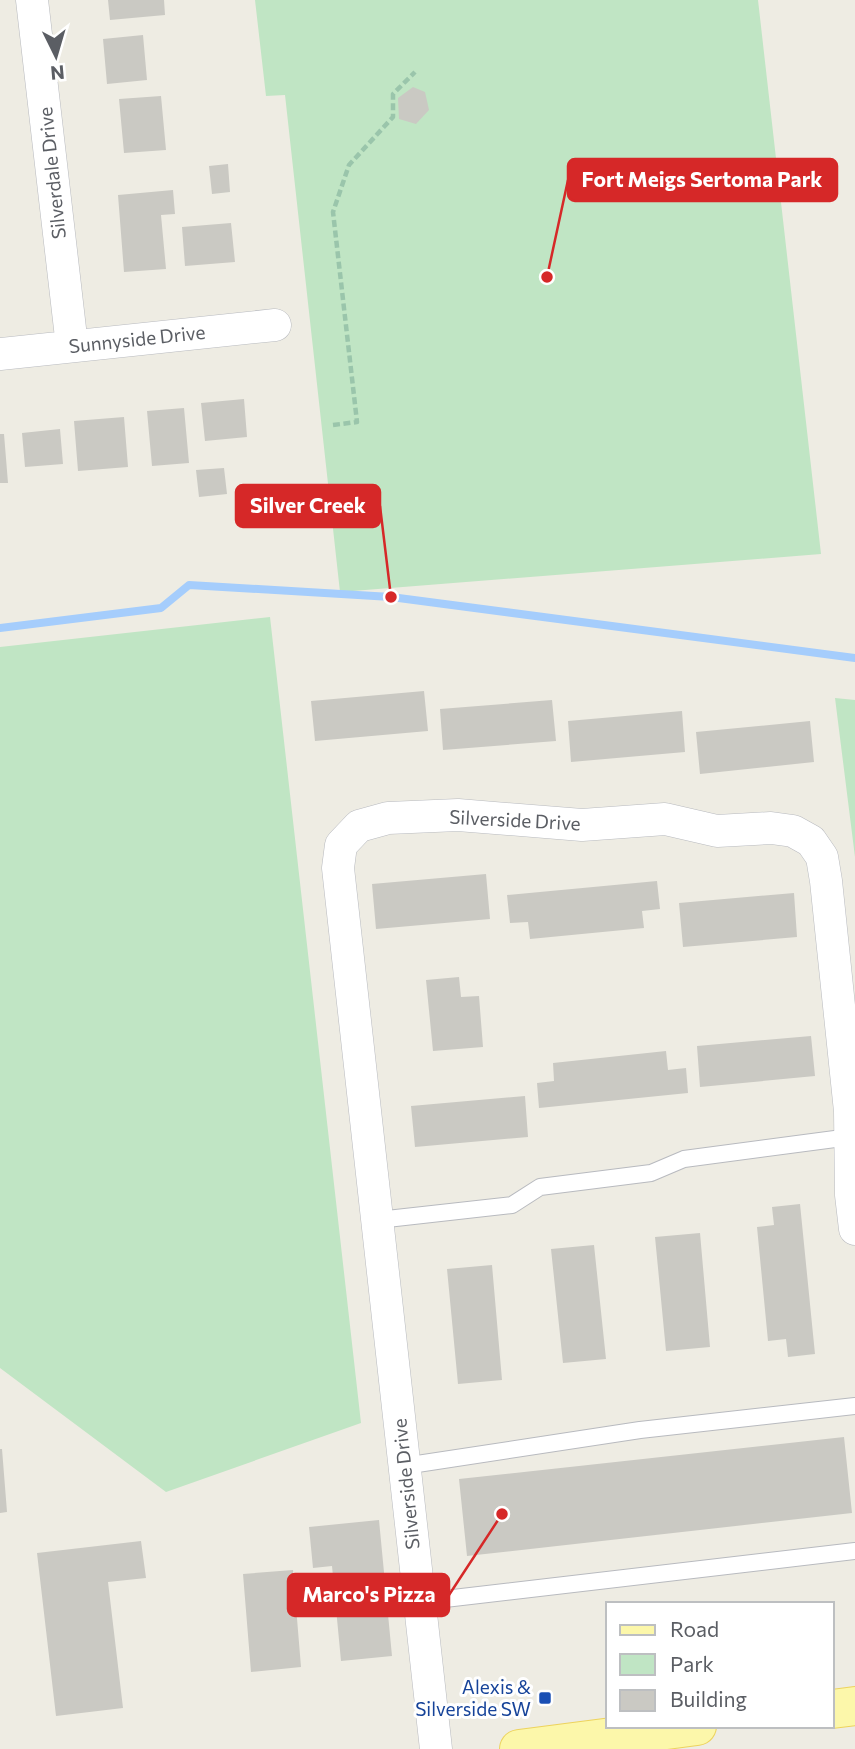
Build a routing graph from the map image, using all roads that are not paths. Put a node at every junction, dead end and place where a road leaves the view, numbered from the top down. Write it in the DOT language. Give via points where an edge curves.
graph roads {
  1 [pos="32,0"];
  2 [pos="275,325"];
  3 [pos="72,346"];
  4 [pos="0,355"];
  5 [pos="850,1137"];
  6 [pos="378,1220"];
  7 [pos="855,1229"];
  8 [pos="855,1406"];
  9 [pos="404,1466"];
  10 [pos="855,1551"];
  11 [pos="419,1602"];
  12 [pos="855,1706"];
  13 [pos="834,1709"];
  14 [pos="692,1728"];
  15 [pos="660,1740"];
  16 [pos="436,1749"];
  17 [pos="519,1749"];
  1 -- 3 [label="street, Silverdale Drive"];
  2 -- 3 [label="street, Sunnyside Drive"];
  3 -- 4 [label="street, Sunnyside Drive"];
  5 -- 6 [label="lane" via="684,1159 651,1173 540,1187 512,1205"];
  5 -- 6 [label="street, Silverside Drive" via="826,881 822,856 811,841 793,831 717,831 665,819 582,825 458,815 388,818 359,826 341,845 338,868"];
  5 -- 7 [label="street, Silverside Drive"];
  6 -- 9 [label="street, Silverside Drive"];
  8 -- 9 [label="lane" via="640,1430"];
  9 -- 11 [label="street, Silverside Drive"];
  10 -- 11 [label="lane"];
  11 -- 16 [label="street, Silverside Drive"];
  12 -- 13 [label="main road"];
  14 -- 15 [label="main road"];
  15 -- 17 [label="main road"];
}
